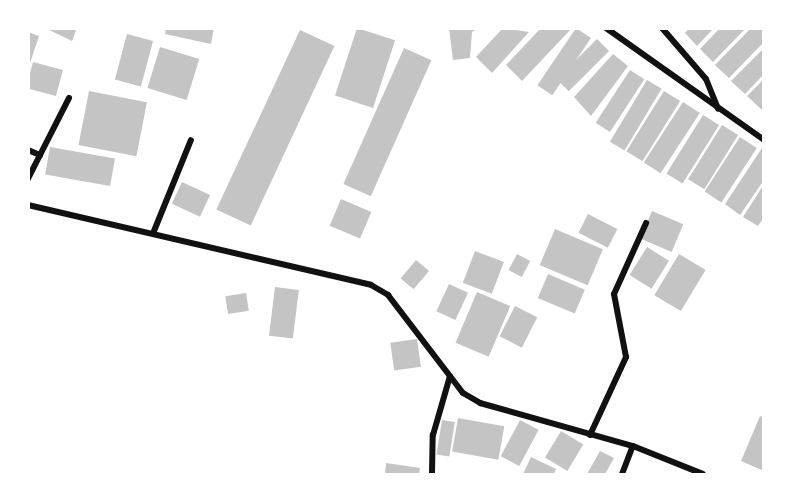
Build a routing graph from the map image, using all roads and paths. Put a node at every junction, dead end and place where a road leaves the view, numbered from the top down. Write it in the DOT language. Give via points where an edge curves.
graph roads {
  1 [pos="606,28"];
  2 [pos="662,28"];
  3 [pos="69,98"];
  4 [pos="718,110"];
  5 [pos="191,140"];
  6 [pos="764,140"];
  7 [pos="28,150"];
  8 [pos="40,155"];
  9 [pos="28,179"];
  10 [pos="28,205"];
  11 [pos="646,223"];
  12 [pos="154,231"];
  13 [pos="450,376"];
  14 [pos="590,435"];
  15 [pos="633,446"];
  16 [pos="432,474"];
  17 [pos="622,474"];
  18 [pos="703,474"];
  1 -- 4 [label="street"];
  2 -- 4 [label="street" via="706,79"];
  3 -- 8 [label="street"];
  4 -- 6 [label="street"];
  5 -- 12 [label="street"];
  7 -- 8 [label="street"];
  8 -- 9 [label="street"];
  10 -- 12 [label="street"];
  11 -- 14 [label="street" via="614,294 626,357"];
  12 -- 13 [label="street" via="371,285 404,313"];
  13 -- 14 [label="street" via="480,403"];
  13 -- 16 [label="street" via="433,435"];
  14 -- 15 [label="street"];
  15 -- 17 [label="street"];
  15 -- 18 [label="street"];
}
